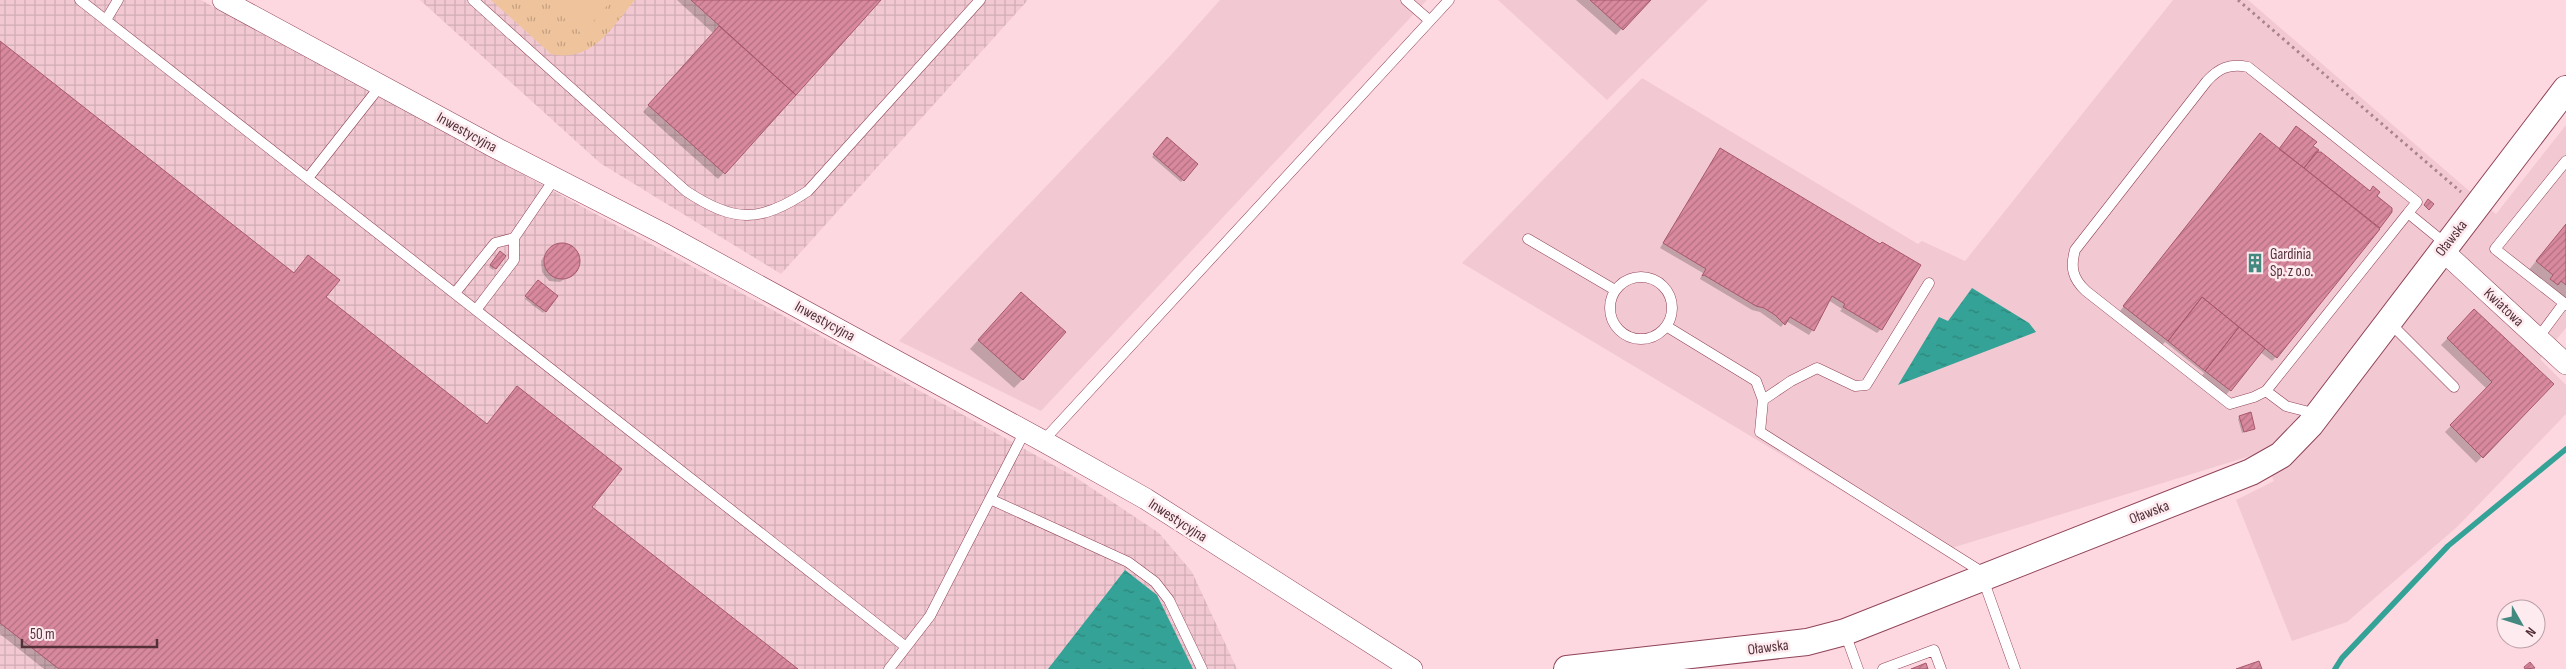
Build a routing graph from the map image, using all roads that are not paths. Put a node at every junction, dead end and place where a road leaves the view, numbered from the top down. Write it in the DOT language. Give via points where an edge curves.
graph roads {
  1 [pos="80,0"];
  2 [pos="118,0"];
  3 [pos="223,0"];
  4 [pos="473,0"];
  5 [pos="980,0"];
  6 [pos="1406,0"];
  7 [pos="1449,0"];
  8 [pos="106,20"];
  9 [pos="1429,20"];
  10 [pos="381,85"];
  11 [pos="2565,91"];
  12 [pos="2566,160"];
  13 [pos="308,178"];
  14 [pos="555,178"];
  15 [pos="2408,213"];
  16 [pos="514,238"];
  17 [pos="1528,239"];
  18 [pos="2444,247"];
  19 [pos="1929,283"];
  20 [pos="1615,290"];
  21 [pos="455,294"];
  22 [pos="2565,304"];
  23 [pos="476,310"];
  24 [pos="2388,321"];
  25 [pos="1666,326"];
  26 [pos="2538,338"];
  27 [pos="2566,364"];
  28 [pos="2454,386"];
  29 [pos="2266,391"];
  30 [pos="1763,400"];
  31 [pos="2316,417"];
  32 [pos="1034,436"];
  33 [pos="990,499"];
  34 [pos="1985,577"];
  35 [pos="1844,632"];
  36 [pos="906,647"];
  37 [pos="889,669"];
  38 [pos="1202,669"];
  39 [pos="1412,669"];
  40 [pos="1567,669"];
  41 [pos="1858,669"];
  42 [pos="1883,669"];
  43 [pos="1941,669"];
  44 [pos="2015,669"];
  1 -- 8 [label="lane"];
  2 -- 8 [label="lane"];
  3 -- 10 [label="street, Inwestycyjna"];
  4 -- 5 [label="lane" via="686,191 709,206 734,215 761,215 786,206 808,191"];
  6 -- 9 [label="lane"];
  7 -- 9 [label="lane"];
  8 -- 13 [label="lane"];
  9 -- 32 [label="lane"];
  10 -- 13 [label="lane"];
  10 -- 14 [label="street, Inwestycyjna"];
  11 -- 18 [label="street, Oławska"];
  12 -- 22 [label="lane" via="2495,249"];
  13 -- 21 [label="lane"];
  14 -- 16 [label="lane"];
  14 -- 32 [label="street, Inwestycyjna"];
  15 -- 18 [label="lane"];
  15 -- 29 [label="lane"];
  15 -- 29 [label="lane" via="2417,202 2248,67 2225,67 2207,81 2075,250 2073,273 2086,291 2230,404"];
  16 -- 21 [label="lane" via="494,243"];
  16 -- 23 [label="lane" via="514,260"];
  17 -- 20 [label="lane"];
  18 -- 24 [label="street, Oławska"];
  18 -- 26 [label="street, Kwiatowa"];
  19 -- 30 [label="lane" via="1866,384 1855,386 1817,368"];
  20 -- 25 [label="lane" via="1610,310 1613,321 1623,333 1638,339 1648,338"];
  20 -- 25 [label="lane" via="1622,283 1640,276 1659,282 1671,298 1671,318"];
  21 -- 23 [label="lane"];
  22 -- 26 [label="lane"];
  23 -- 36 [label="lane"];
  24 -- 28 [label="lane"];
  24 -- 31 [label="street, Oławska"];
  25 -- 30 [label="lane" via="1756,381"];
  26 -- 27 [label="street, Kwiatowa"];
  29 -- 31 [label="lane" via="2286,406"];
  30 -- 34 [label="lane" via="1760,432"];
  31 -- 34 [label="street, Oławska" via="2281,455 2251,472"];
  32 -- 33 [label="lane"];
  32 -- 39 [label="street, Inwestycyjna" via="1146,499"];
  33 -- 36 [label="lane" via="930,616"];
  33 -- 38 [label="lane" via="1128,562 1156,582 1169,600"];
  34 -- 35 [label="street, Oławska"];
  34 -- 44 [label="lane"];
  35 -- 40 [label="street, Oławska" via="1808,642"];
  35 -- 41 [label="lane"];
  36 -- 37 [label="lane"];
  42 -- 43 [label="lane" via="1934,650"];
}
